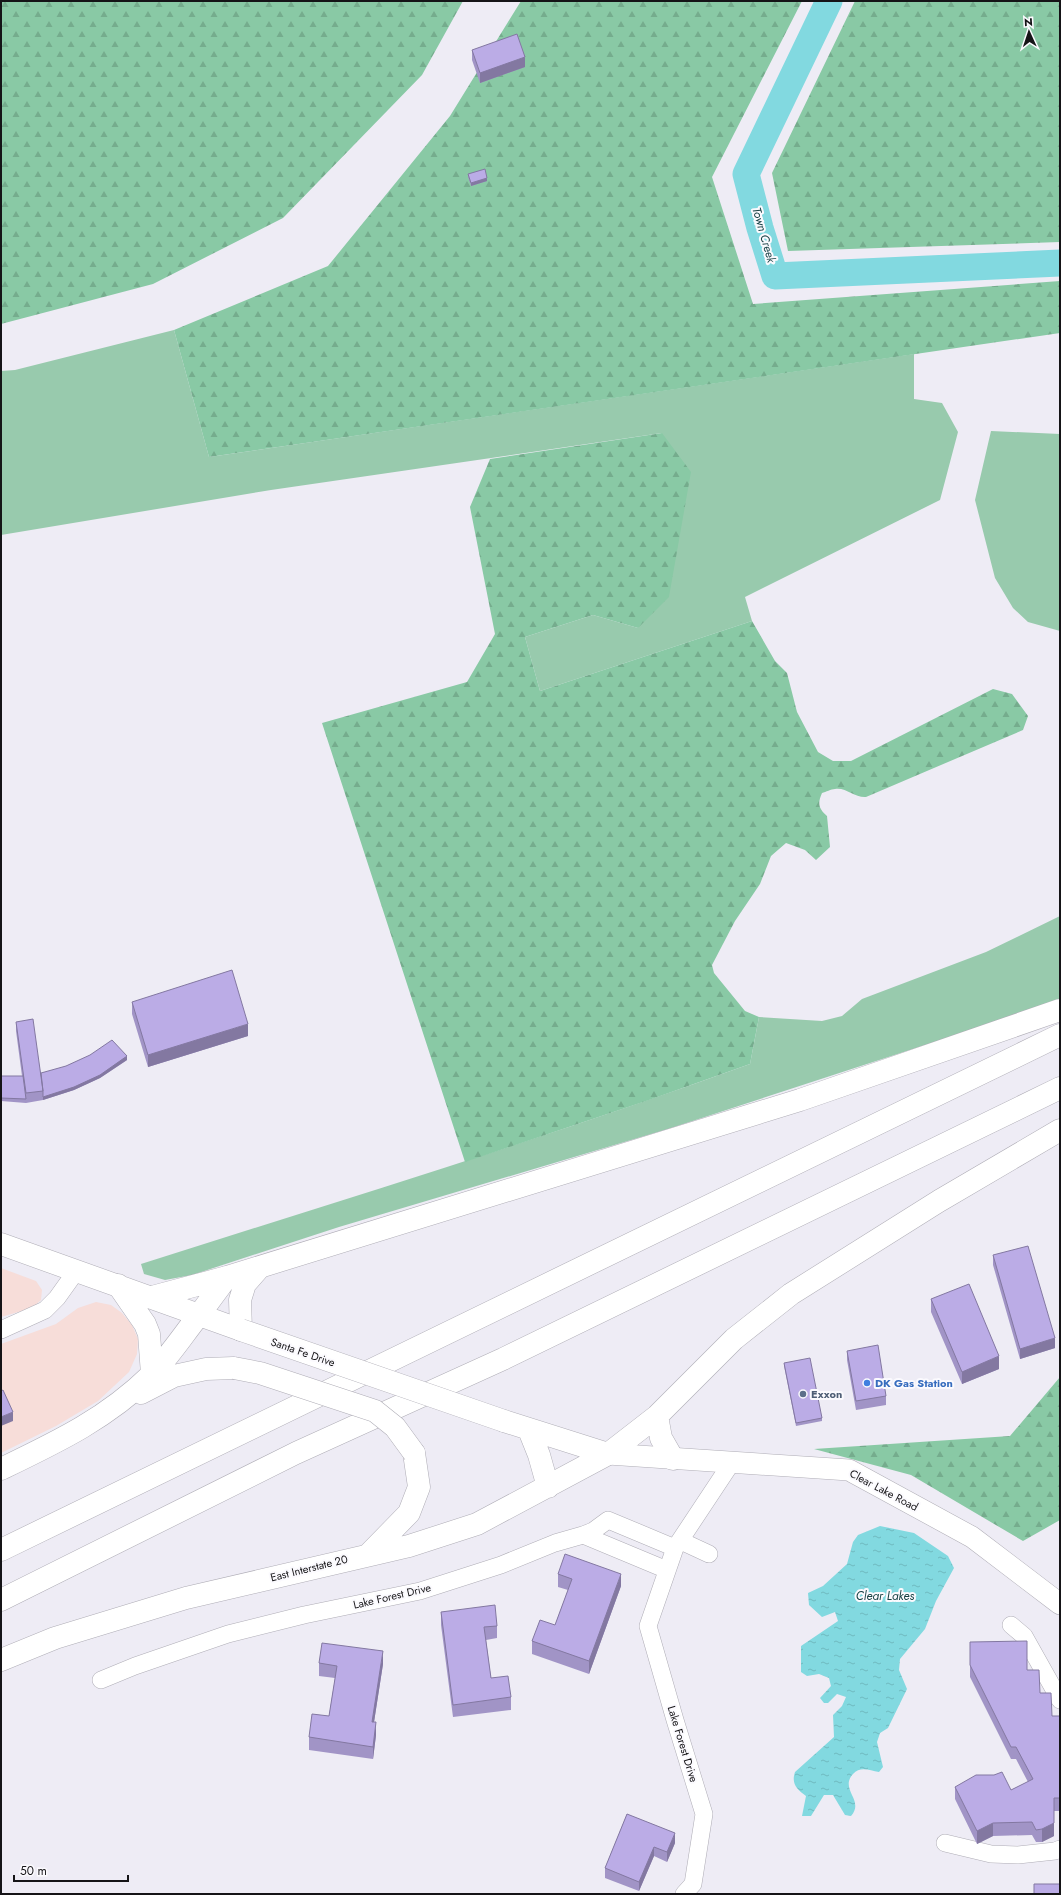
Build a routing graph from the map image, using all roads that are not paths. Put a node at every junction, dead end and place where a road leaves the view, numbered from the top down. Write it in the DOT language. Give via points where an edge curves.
graph roads {
  1 [pos="1060,1010"];
  2 [pos="1060,1035"];
  3 [pos="1060,1088"];
  4 [pos="1060,1130"];
  5 [pos="1,1244"];
  6 [pos="260,1267"];
  7 [pos="77,1270"];
  8 [pos="227,1277"];
  9 [pos="118,1285"];
  10 [pos="152,1297"];
  11 [pos="199,1315"];
  12 [pos="1,1330"];
  13 [pos="240,1330"];
  14 [pos="152,1374"];
  15 [pos="117,1406"];
  16 [pos="657,1416"];
  17 [pos="529,1430"];
  18 [pos="608,1454"];
  19 [pos="673,1459"];
  20 [pos="732,1462"];
  21 [pos="1,1469"];
  22 [pos="548,1487"];
  23 [pos="583,1536"];
  24 [pos="678,1544"];
  25 [pos="1,1550"];
  26 [pos="369,1554"];
  27 [pos="709,1554"];
  28 [pos="667,1570"];
  29 [pos="1,1600"];
  30 [pos="1060,1604"];
  31 [pos="1011,1625"];
  32 [pos="1,1660"];
  33 [pos="101,1680"];
  34 [pos="1060,1700"];
  35 [pos="945,1843"];
  36 [pos="1060,1849"];
  37 [pos="684,1894"];
  1 -- 6 [label="main road" via="800,1100"];
  2 -- 25 [label="main road"];
  3 -- 29 [label="main road" via="503,1360 296,1453"];
  4 -- 16 [label="main road, East Interstate 20" via="939,1201 791,1294 734,1339"];
  5 -- 7 [label="main road, Santa Fe Drive"];
  6 -- 8 [label="main road"];
  6 -- 13 [label="main road" via="245,1284 240,1300"];
  7 -- 9 [label="main road, Santa Fe Drive"];
  7 -- 12 [label="street" via="58,1298 45,1310"];
  8 -- 10 [label="main road"];
  8 -- 11 [label="main road"];
  9 -- 10 [label="main road, Santa Fe Drive"];
  9 -- 14 [label="main road" via="149,1334"];
  10 -- 11 [label="main road, Santa Fe Drive"];
  11 -- 13 [label="main road, Santa Fe Drive"];
  11 -- 14 [label="main road"];
  13 -- 17 [label="main road, Santa Fe Drive, bridge"];
  14 -- 15 [label="main road"];
  15 -- 21 [label="main road" via="76,1432"];
  15 -- 26 [label="main road, bridge" via="174,1376 206,1369 234,1368 260,1373 375,1411 395,1427 414,1452 419,1487 409,1513"];
  16 -- 18 [label="main road, East Interstate 20"];
  16 -- 19 [label="main road" via="661,1438"];
  17 -- 18 [label="main road, Santa Fe Drive"];
  17 -- 22 [label="main road"];
  18 -- 19 [label="street, Clear Lake Road"];
  18 -- 22 [label="main road, East Interstate 20"];
  19 -- 20 [label="street, Clear Lake Road"];
  20 -- 24 [label="street, Lake Forest Drive"];
  20 -- 30 [label="street, Clear Lake Road" via="849,1470 972,1537"];
  22 -- 26 [label="main road, East Interstate 20" via="477,1524 409,1546"];
  23 -- 24 [label="street, Lake Forest Drive" via="608,1520"];
  23 -- 28 [label="street"];
  23 -- 33 [label="street, Lake Forest Drive" via="555,1543 501,1565 420,1590 228,1634"];
  24 -- 27 [label="street"];
  24 -- 28 [label="street, Lake Forest Drive"];
  26 -- 32 [label="main road, East Interstate 20" via="179,1601 55,1638"];
  28 -- 37 [label="street, Lake Forest Drive" via="648,1626 704,1814 693,1884"];
  31 -- 34 [label="street" via="1024,1636"];
  35 -- 36 [label="street" via="991,1854 1018,1855"];
}
